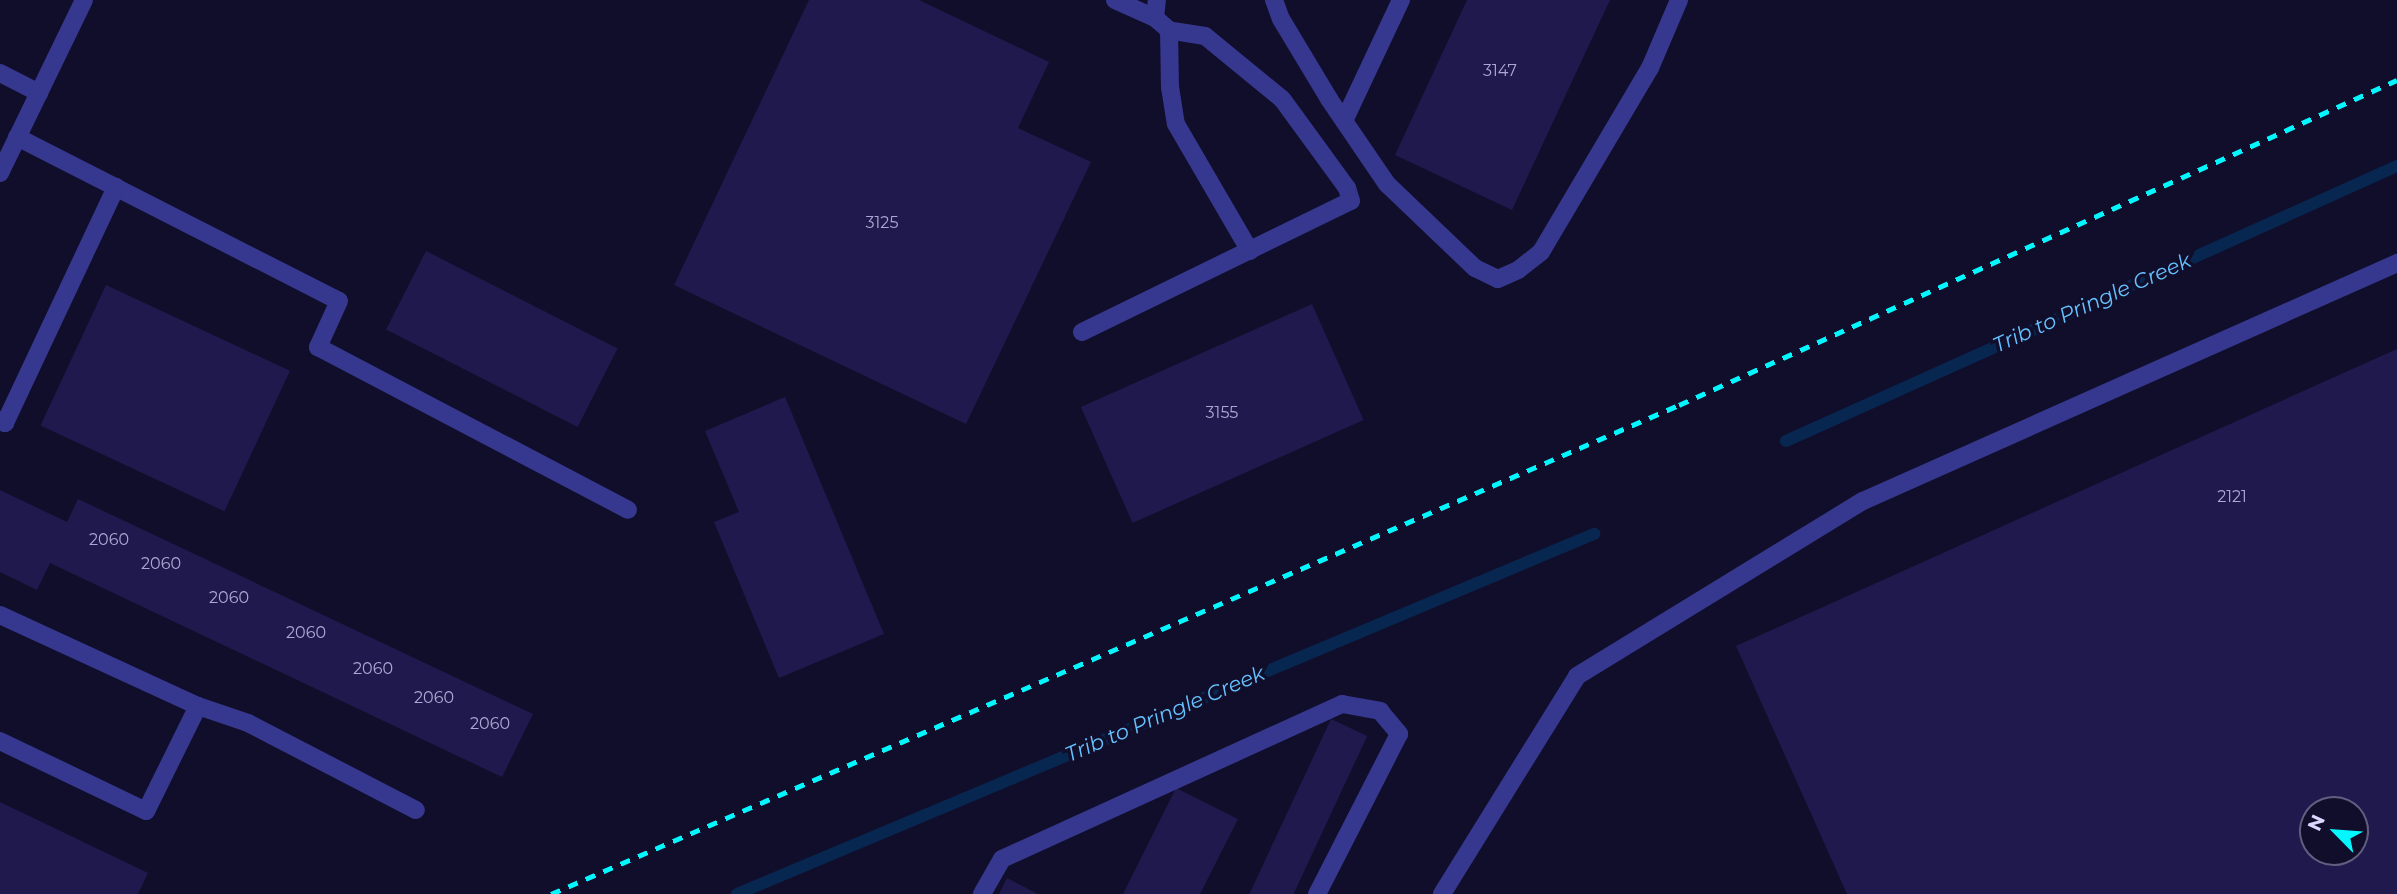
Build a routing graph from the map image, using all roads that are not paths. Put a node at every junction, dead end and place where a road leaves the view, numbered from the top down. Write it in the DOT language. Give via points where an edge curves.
graph roads {
  1 [pos="84,0"];
  2 [pos="1115,0"];
  3 [pos="1274,0"];
  4 [pos="1401,0"];
  5 [pos="1679,0"];
  6 [pos="1156,9"];
  7 [pos="1169,30"];
  8 [pos="0,73"];
  9 [pos="39,93"];
  10 [pos="1344,121"];
  11 [pos="17,137"];
  12 [pos="0,173"];
  13 [pos="116,187"];
  14 [pos="1250,251"];
  15 [pos="2397,263"];
  16 [pos="1082,332"];
  17 [pos="0,420"];
  18 [pos="628,510"];
  19 [pos="0,615"];
  20 [pos="198,706"];
  21 [pos="0,741"];
  22 [pos="416,810"];
  23 [pos="982,894"];
  24 [pos="1317,894"];
  25 [pos="1442,894"];
  1 -- 9 [label="street"];
  2 -- 6 [label="street"];
  3 -- 10 [label="street"];
  4 -- 10 [label="street"];
  5 -- 10 [label="street" via="1650,68 1541,252 1498,279 1475,268 1387,184"];
  6 -- 7 [label="street"];
  7 -- 14 [label="street" via="1176,124"];
  7 -- 14 [label="street" via="1205,36 1282,99 1350,196 1346,205"];
  8 -- 9 [label="street"];
  9 -- 11 [label="street"];
  11 -- 12 [label="street"];
  11 -- 13 [label="street"];
  13 -- 17 [label="street" via="5,423"];
  13 -- 18 [label="street" via="339,301 318,347"];
  14 -- 16 [label="street"];
  15 -- 25 [label="street" via="1863,501 1577,676"];
  19 -- 20 [label="street"];
  20 -- 21 [label="street" via="146,811"];
  20 -- 22 [label="street" via="248,723"];
  23 -- 24 [label="street" via="1002,859 1342,704 1380,711 1398,734"];
}
